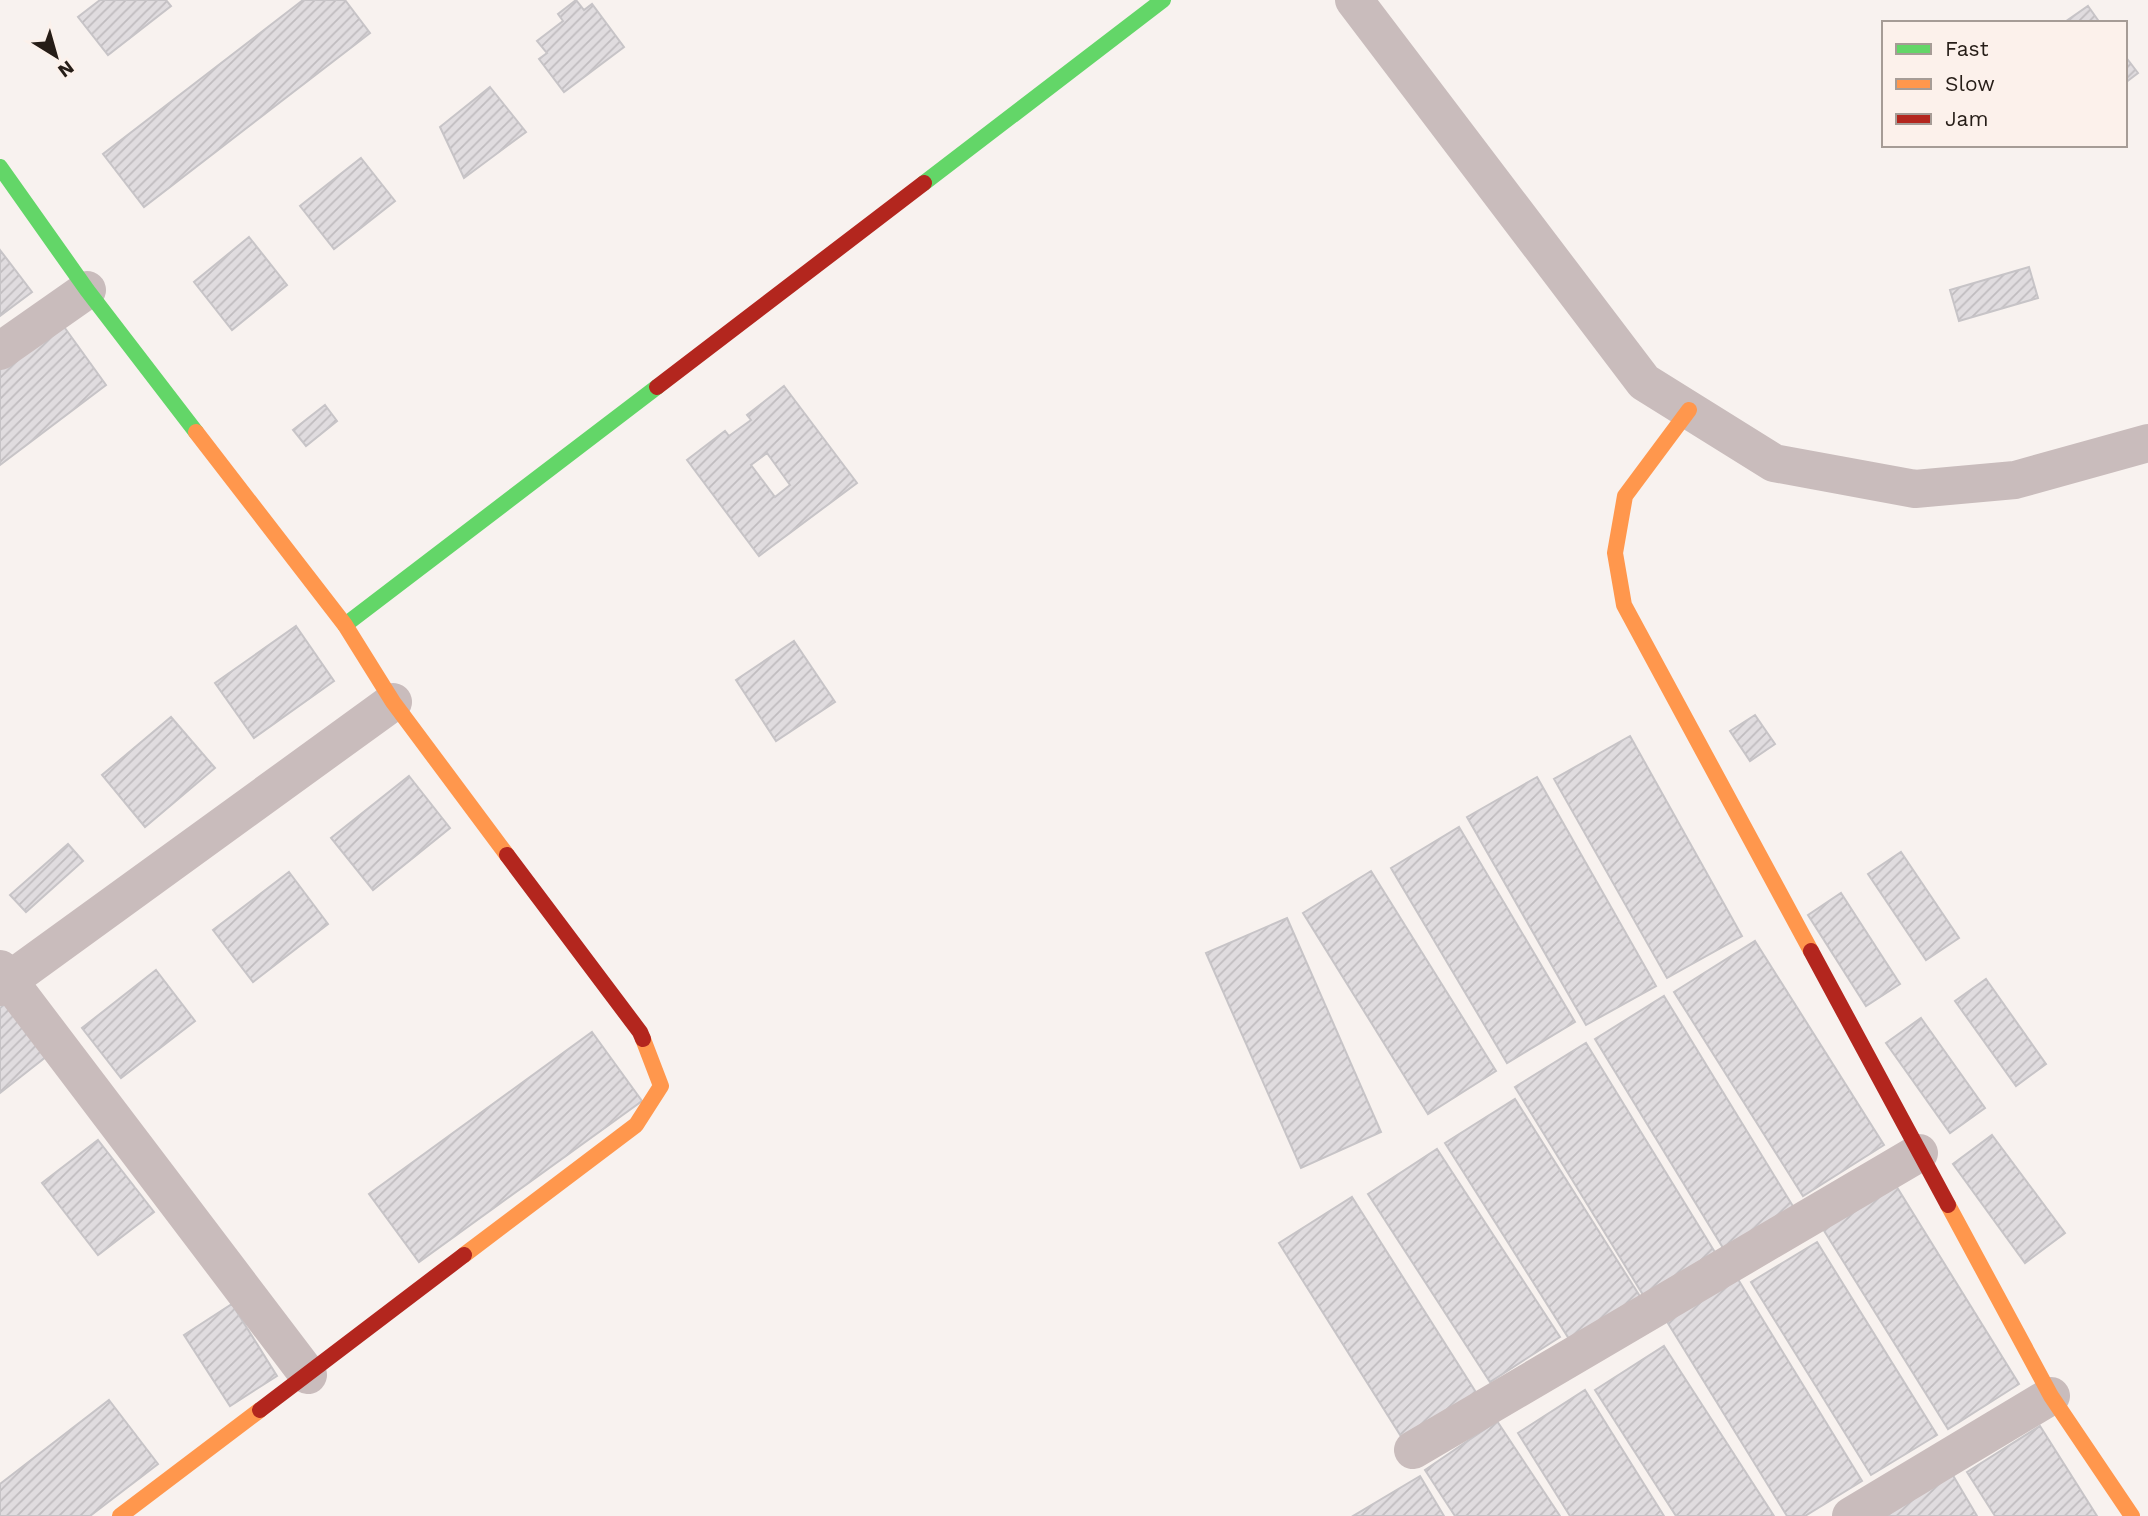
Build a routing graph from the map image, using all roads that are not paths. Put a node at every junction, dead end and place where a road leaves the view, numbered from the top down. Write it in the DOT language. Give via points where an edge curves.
graph roads {
  1 [pos="1163,0"];
  2 [pos="1354,0"];
  3 [pos="0,167"];
  4 [pos="86,290"];
  5 [pos="0,351"];
  6 [pos="1689,410"];
  7 [pos="2148,443"];
  8 [pos="345,625"];
  9 [pos="393,702"];
  10 [pos="3,979"];
  11 [pos="1919,1153"];
  12 [pos="308,1375"];
  13 [pos="2051,1396"];
  14 [pos="1413,1450"];
  15 [pos="120,1516"];
  16 [pos="1851,1516"];
  17 [pos="2132,1516"];
  1 -- 8 [label="street"];
  2 -- 6 [label="street" via="1644,382"];
  3 -- 4 [label="street"];
  4 -- 5 [label="street"];
  4 -- 8 [label="street"];
  6 -- 7 [label="street" via="1774,463 1915,489 2015,480"];
  6 -- 11 [label="street" via="1625,496 1615,552 1624,605"];
  8 -- 9 [label="street"];
  9 -- 10 [label="street"];
  9 -- 12 [label="street" via="640,1032 661,1086 636,1125"];
  10 -- 12 [label="street"];
  11 -- 13 [label="street"];
  11 -- 14 [label="street"];
  12 -- 15 [label="street"];
  13 -- 16 [label="street"];
  13 -- 17 [label="street"];
}
